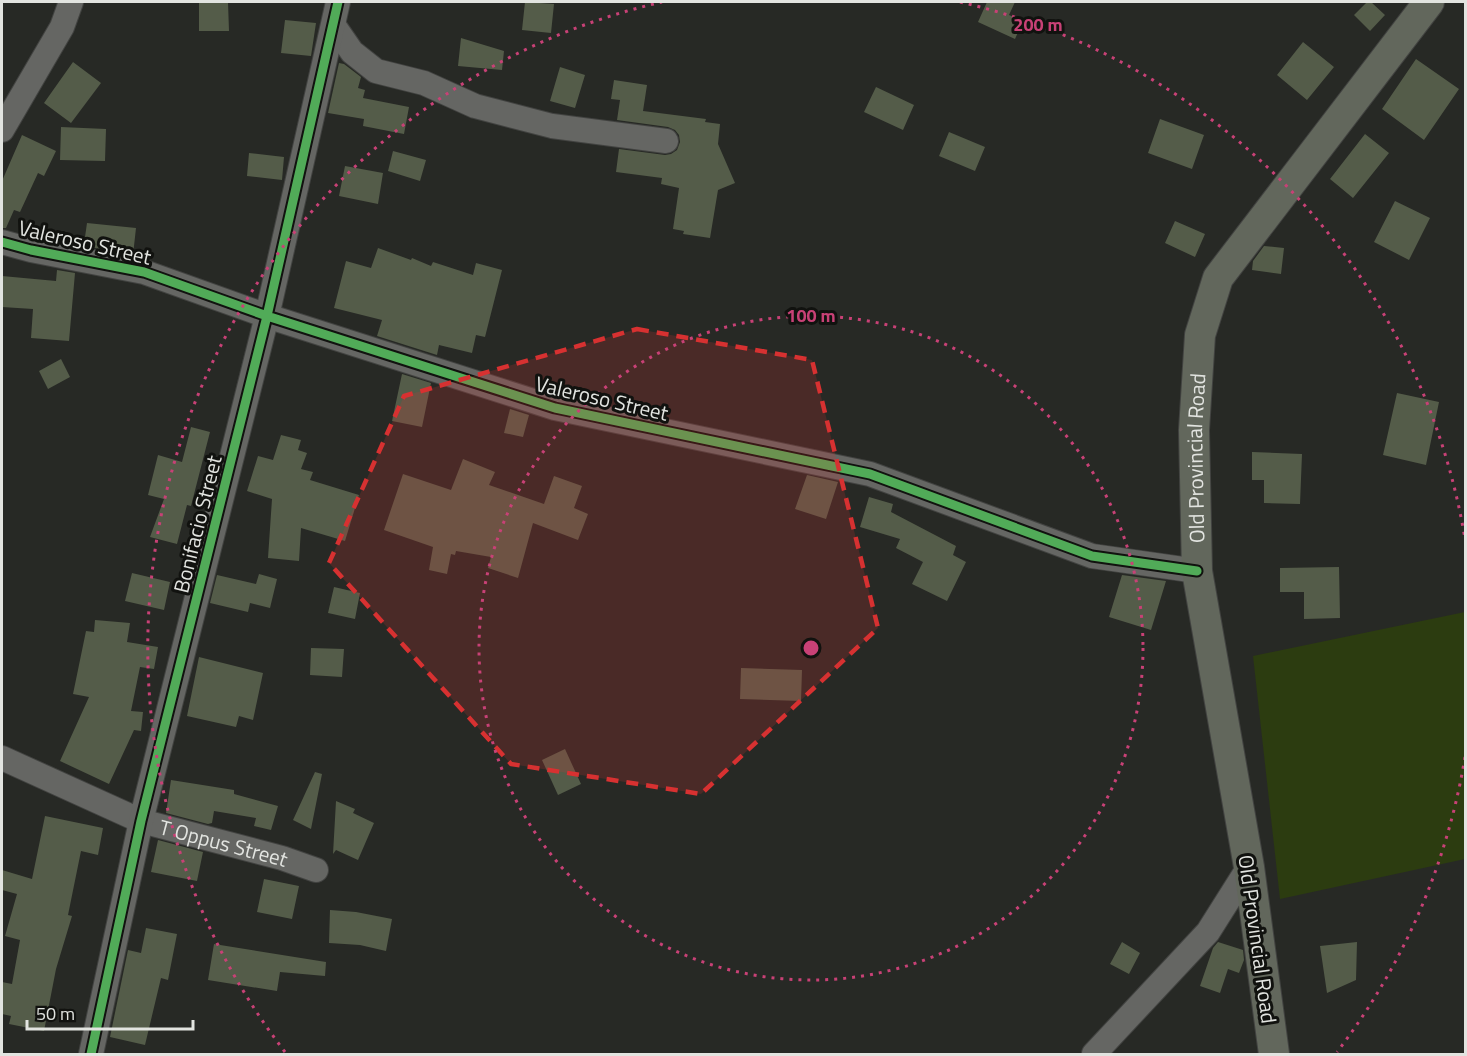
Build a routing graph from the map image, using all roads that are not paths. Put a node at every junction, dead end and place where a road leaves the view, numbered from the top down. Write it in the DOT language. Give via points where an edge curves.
graph roads {
  1 [pos="71,2"];
  2 [pos="338,2"];
  3 [pos="1429,2"];
  4 [pos="334,26"];
  5 [pos="2,130"];
  6 [pos="666,141"];
  7 [pos="2,242"];
  8 [pos="267,316"];
  9 [pos="1197,571"];
  10 [pos="2,758"];
  11 [pos="141,821"];
  12 [pos="1249,867"];
  13 [pos="316,870"];
  14 [pos="91,1054"];
  15 [pos="1094,1054"];
  16 [pos="1274,1054"];
  1 -- 5 [label="street" via="62,27"];
  2 -- 4 [label="street, Bonifacio Street"];
  3 -- 9 [label="main road, Old Provincial Road" via="1218,278 1200,335 1194,430"];
  4 -- 6 [label="street" via="352,52 376,71 424,83 475,106 552,126"];
  4 -- 8 [label="street, Bonifacio Street"];
  7 -- 8 [label="street, Valeroso Street" via="144,272"];
  8 -- 9 [label="street, Valeroso Street" via="555,408 870,474 1092,556"];
  8 -- 11 [label="street, Bonifacio Street"];
  9 -- 12 [label="main road, Old Provincial Road"];
  10 -- 11 [label="street, T Oppus Street"];
  11 -- 13 [label="street, T Oppus Street"];
  11 -- 14 [label="street, Bonifacio Street"];
  12 -- 15 [label="street" via="1208,932"];
  12 -- 16 [label="main road, Old Provincial Road"];
}
